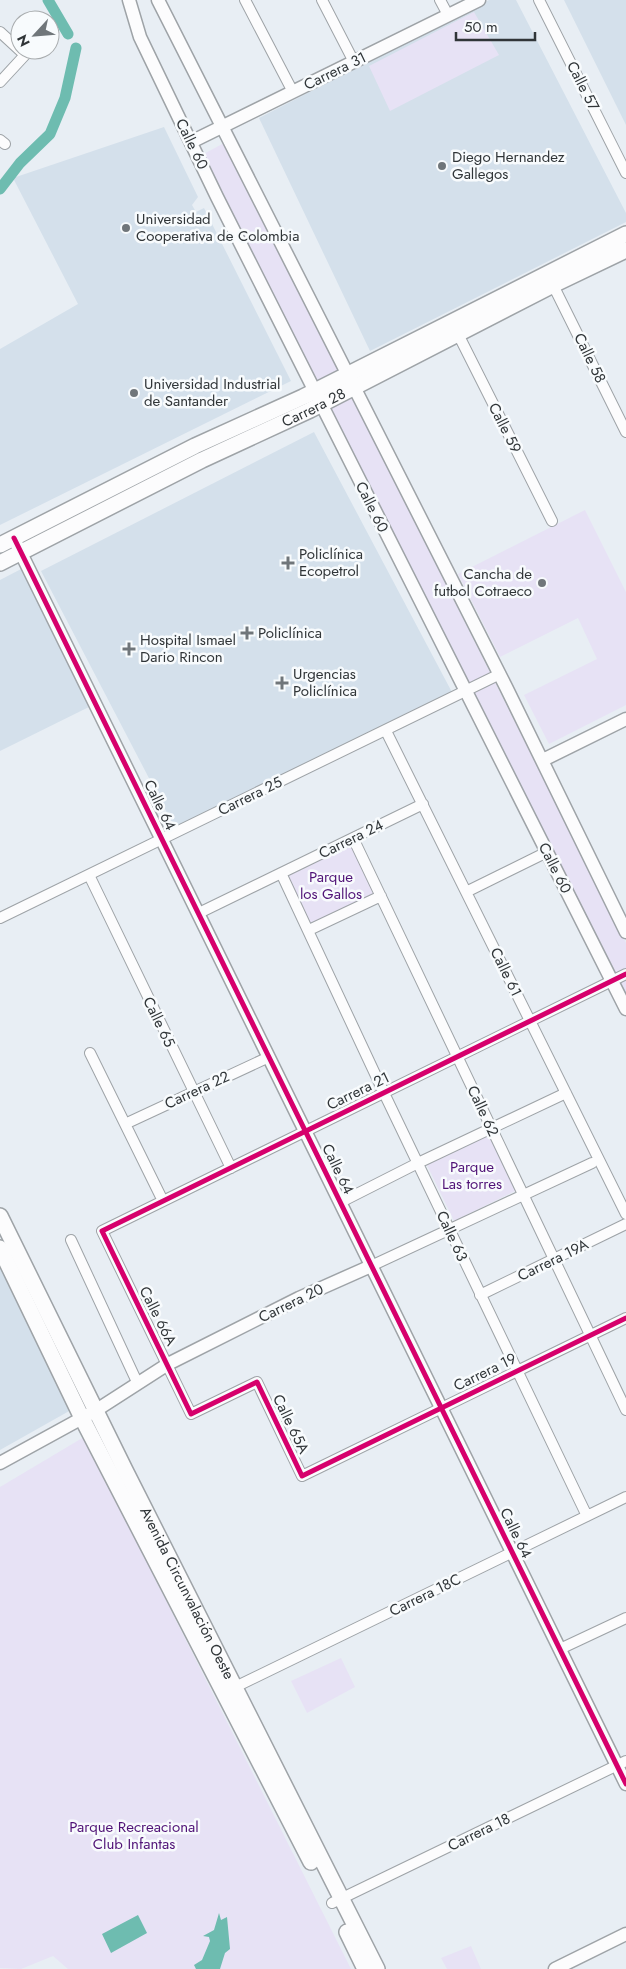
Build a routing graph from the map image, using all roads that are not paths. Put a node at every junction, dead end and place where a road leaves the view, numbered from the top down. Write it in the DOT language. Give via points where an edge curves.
graph roads {
  1 [pos="129,0"];
  2 [pos="245,0"];
  3 [pos="322,0"];
  4 [pos="440,0"];
  5 [pos="479,0"];
  6 [pos="539,0"];
  7 [pos="161,1"];
  8 [pos="448,15"];
  9 [pos="0,32"];
  10 [pos="354,62"];
  11 [pos="0,82"];
  12 [pos="293,92"];
  13 [pos="222,127"];
  14 [pos="191,142"];
  15 [pos="626,173"];
  16 [pos="626,234"];
  17 [pos="626,250"];
  18 [pos="553,285"];
  19 [pos="458,334"];
  20 [pos="346,374"];
  21 [pos="354,388"];
  22 [pos="317,398"];
  23 [pos="626,432"];
  24 [pos="552,521"];
  25 [pos="7,542"];
  26 [pos="21,552"];
  27 [pos="0,562"];
  28 [pos="500,674"];
  29 [pos="466,691"];
  30 [pos="626,719"];
  31 [pos="386,731"];
  32 [pos="543,760"];
  33 [pos="423,804"];
  34 [pos="353,838"];
  35 [pos="162,839"];
  36 [pos="547,852"];
  37 [pos="281,873"];
  38 [pos="89,875"];
  39 [pos="466,892"];
  40 [pos="380,896"];
  41 [pos="198,913"];
  42 [pos="0,918"];
  43 [pos="308,930"];
  44 [pos="626,932"];
  45 [pos="626,974"];
  46 [pos="612,981"];
  47 [pos="626,1009"];
  48 [pos="530,1021"];
  49 [pos="90,1053"];
  50 [pos="269,1056"];
  51 [pos="458,1056"];
  52 [pos="193,1092"];
  53 [pos="384,1093"];
  54 [pos="566,1093"];
  55 [pos="125,1124"];
  56 [pos="491,1128"];
  57 [pos="306,1131"];
  58 [pos="418,1163"];
  59 [pos="592,1163"];
  60 [pos="231,1168"];
  61 [pos="524,1196"];
  62 [pos="163,1201"];
  63 [pos="341,1202"];
  64 [pos="626,1214"];
  65 [pos="0,1216"];
  66 [pos="626,1224"];
  67 [pos="450,1230"];
  68 [pos="102,1231"];
  69 [pos="71,1240"];
  70 [pos="0,1248"];
  71 [pos="553,1260"];
  72 [pos="371,1266"];
  73 [pos="480,1295"];
  74 [pos="626,1318"];
  75 [pos="589,1336"];
  76 [pos="168,1364"];
  77 [pos="519,1369"];
  78 [pos="138,1382"];
  79 [pos="257,1382"];
  80 [pos="441,1407"];
  81 [pos="626,1410"];
  82 [pos="89,1414"];
  83 [pos="0,1463"];
  84 [pos="302,1476"];
  85 [pos="626,1497"];
  86 [pos="587,1516"];
  87 [pos="512,1552"];
  88 [pos="626,1618"];
  89 [pos="560,1649"];
  90 [pos="229,1690"];
  91 [pos="621,1763"];
  92 [pos="626,1784"];
  93 [pos="337,1900"];
  94 [pos="626,1934"];
  95 [pos="364,1969"];
  96 [pos="377,1969"];
  97 [pos="555,1969"];
  1 -- 14 [label="street, Calle 60" via="140,37"];
  2 -- 12 [label="street"];
  3 -- 10 [label="street"];
  4 -- 8 [label="street"];
  5 -- 8 [label="street, Carrera 31"];
  6 -- 15 [label="street, Calle 57"];
  7 -- 13 [label="street"];
  8 -- 10 [label="street, Carrera 31"];
  9 -- 11 [label="street" via="25,55"];
  10 -- 12 [label="street, Carrera 31"];
  12 -- 13 [label="street, Carrera 31"];
  13 -- 14 [label="street, Carrera 31"];
  13 -- 20 [label="street"];
  14 -- 22 [label="street, Calle 60"];
  16 -- 20 [label="main road, Carrera 28"];
  17 -- 18 [label="main road, Carrera 28"];
  18 -- 19 [label="main road, Carrera 28"];
  18 -- 23 [label="street, Calle 58"];
  19 -- 21 [label="main road, Carrera 28"];
  19 -- 24 [label="street, Calle 59"];
  20 -- 21 [label="street"];
  20 -- 22 [label="main road, Carrera 28"];
  21 -- 22 [label="main road, Carrera 28"];
  21 -- 28 [label="street"];
  22 -- 25 [label="main road, Carrera 28" via="195,446"];
  22 -- 26 [label="main road, Carrera 28"];
  22 -- 29 [label="street, Calle 60"];
  25 -- 26 [label="street, Calle 64"];
  26 -- 27 [label="main road, Carrera 28"];
  26 -- 35 [label="street, Calle 64"];
  28 -- 29 [label="street, Carrera 25"];
  28 -- 32 [label="street"];
  29 -- 31 [label="street, Carrera 25"];
  29 -- 36 [label="street, Calle 60"];
  30 -- 32 [label="street"];
  31 -- 33 [label="street, Calle 61"];
  31 -- 35 [label="street, Carrera 25"];
  32 -- 44 [label="street"];
  33 -- 34 [label="street, Carrera 24"];
  33 -- 39 [label="street, Calle 61"];
  34 -- 37 [label="street, Carrera 24"];
  34 -- 40 [label="street, Calle 62"];
  35 -- 38 [label="street, Carrera 25"];
  35 -- 41 [label="street, Calle 64"];
  36 -- 39 [label="street"];
  36 -- 46 [label="street, Calle 60"];
  37 -- 41 [label="street, Carrera 24"];
  37 -- 43 [label="street, Calle 63"];
  38 -- 42 [label="street, Carrera 25"];
  38 -- 52 [label="street, Calle 65"];
  39 -- 48 [label="street, Calle 61"];
  40 -- 43 [label="street"];
  40 -- 51 [label="street, Calle 62"];
  41 -- 50 [label="street, Calle 64"];
  43 -- 53 [label="street, Calle 63"];
  45 -- 46 [label="street, Carrera 21"];
  46 -- 47 [label="street, Calle 60"];
  46 -- 48 [label="street, Carrera 21"];
  48 -- 51 [label="street, Carrera 21"];
  48 -- 54 [label="street, Calle 61"];
  49 -- 55 [label="street"];
  50 -- 52 [label="street, Carrera 22"];
  50 -- 57 [label="street, Calle 64"];
  51 -- 53 [label="street, Carrera 21"];
  51 -- 56 [label="street, Calle 62"];
  52 -- 55 [label="street, Carrera 22"];
  52 -- 60 [label="street, Calle 65"];
  53 -- 57 [label="street, Carrera 21"];
  53 -- 58 [label="street, Calle 63"];
  54 -- 56 [label="street"];
  54 -- 64 [label="street, Calle 61"];
  55 -- 62 [label="street"];
  56 -- 58 [label="street"];
  56 -- 61 [label="street, Calle 62"];
  57 -- 60 [label="street, Carrera 21"];
  57 -- 63 [label="street, Calle 64"];
  58 -- 63 [label="street"];
  58 -- 67 [label="street, Calle 63"];
  59 -- 61 [label="street, Carrera 20"];
  60 -- 62 [label="street, Carrera 21"];
  61 -- 67 [label="street, Carrera 20"];
  61 -- 71 [label="street, Calle 62"];
  62 -- 68 [label="street, Carrera 21"];
  63 -- 72 [label="street, Calle 64"];
  65 -- 82 [label="main road, Avenida Circunvalación Oeste"];
  66 -- 71 [label="street, Carrera 19A"];
  67 -- 72 [label="street, Carrera 20"];
  67 -- 73 [label="street, Calle 63"];
  68 -- 76 [label="street, Calle 66A"];
  69 -- 78 [label="street"];
  70 -- 82 [label="main road, Avenida Circunvalación Oeste"];
  71 -- 73 [label="street, Carrera 19A"];
  71 -- 75 [label="street, Calle 62"];
  72 -- 76 [label="street, Carrera 20"];
  72 -- 80 [label="street, Calle 64"];
  73 -- 77 [label="street, Calle 63"];
  74 -- 75 [label="street, Carrera 19"];
  75 -- 77 [label="street, Carrera 19"];
  75 -- 81 [label="street, Calle 62"];
  76 -- 78 [label="street, Carrera 20"];
  76 -- 79 [label="street, Calle 66A" via="191,1414"];
  77 -- 80 [label="street, Carrera 19"];
  77 -- 86 [label="street, Calle 63"];
  78 -- 82 [label="street, Carrera 20"];
  79 -- 84 [label="street, Calle 65A"];
  80 -- 84 [label="street, Carrera 19"];
  80 -- 87 [label="street, Calle 64"];
  82 -- 83 [label="street, Carrera 20"];
  82 -- 90 [label="main road, Avenida Circunvalación Oeste"];
  85 -- 86 [label="street, Carrera 18C"];
  86 -- 87 [label="street, Carrera 18C"];
  87 -- 89 [label="street, Calle 64"];
  87 -- 90 [label="street, Carrera 18C"];
  88 -- 89 [label="street"];
  89 -- 91 [label="street, Calle 64"];
  90 -- 93 [label="main road, Avenida Circunvalación Oeste"];
  91 -- 92 [label="street, Calle 64"];
  91 -- 93 [label="street, Carrera 18"];
  93 -- 95 [label="main road, Avenida Circunvalación Oeste"];
  93 -- 96 [label="main road, Avenida Circunvalación Oeste"];
  94 -- 97 [label="street"];
}
